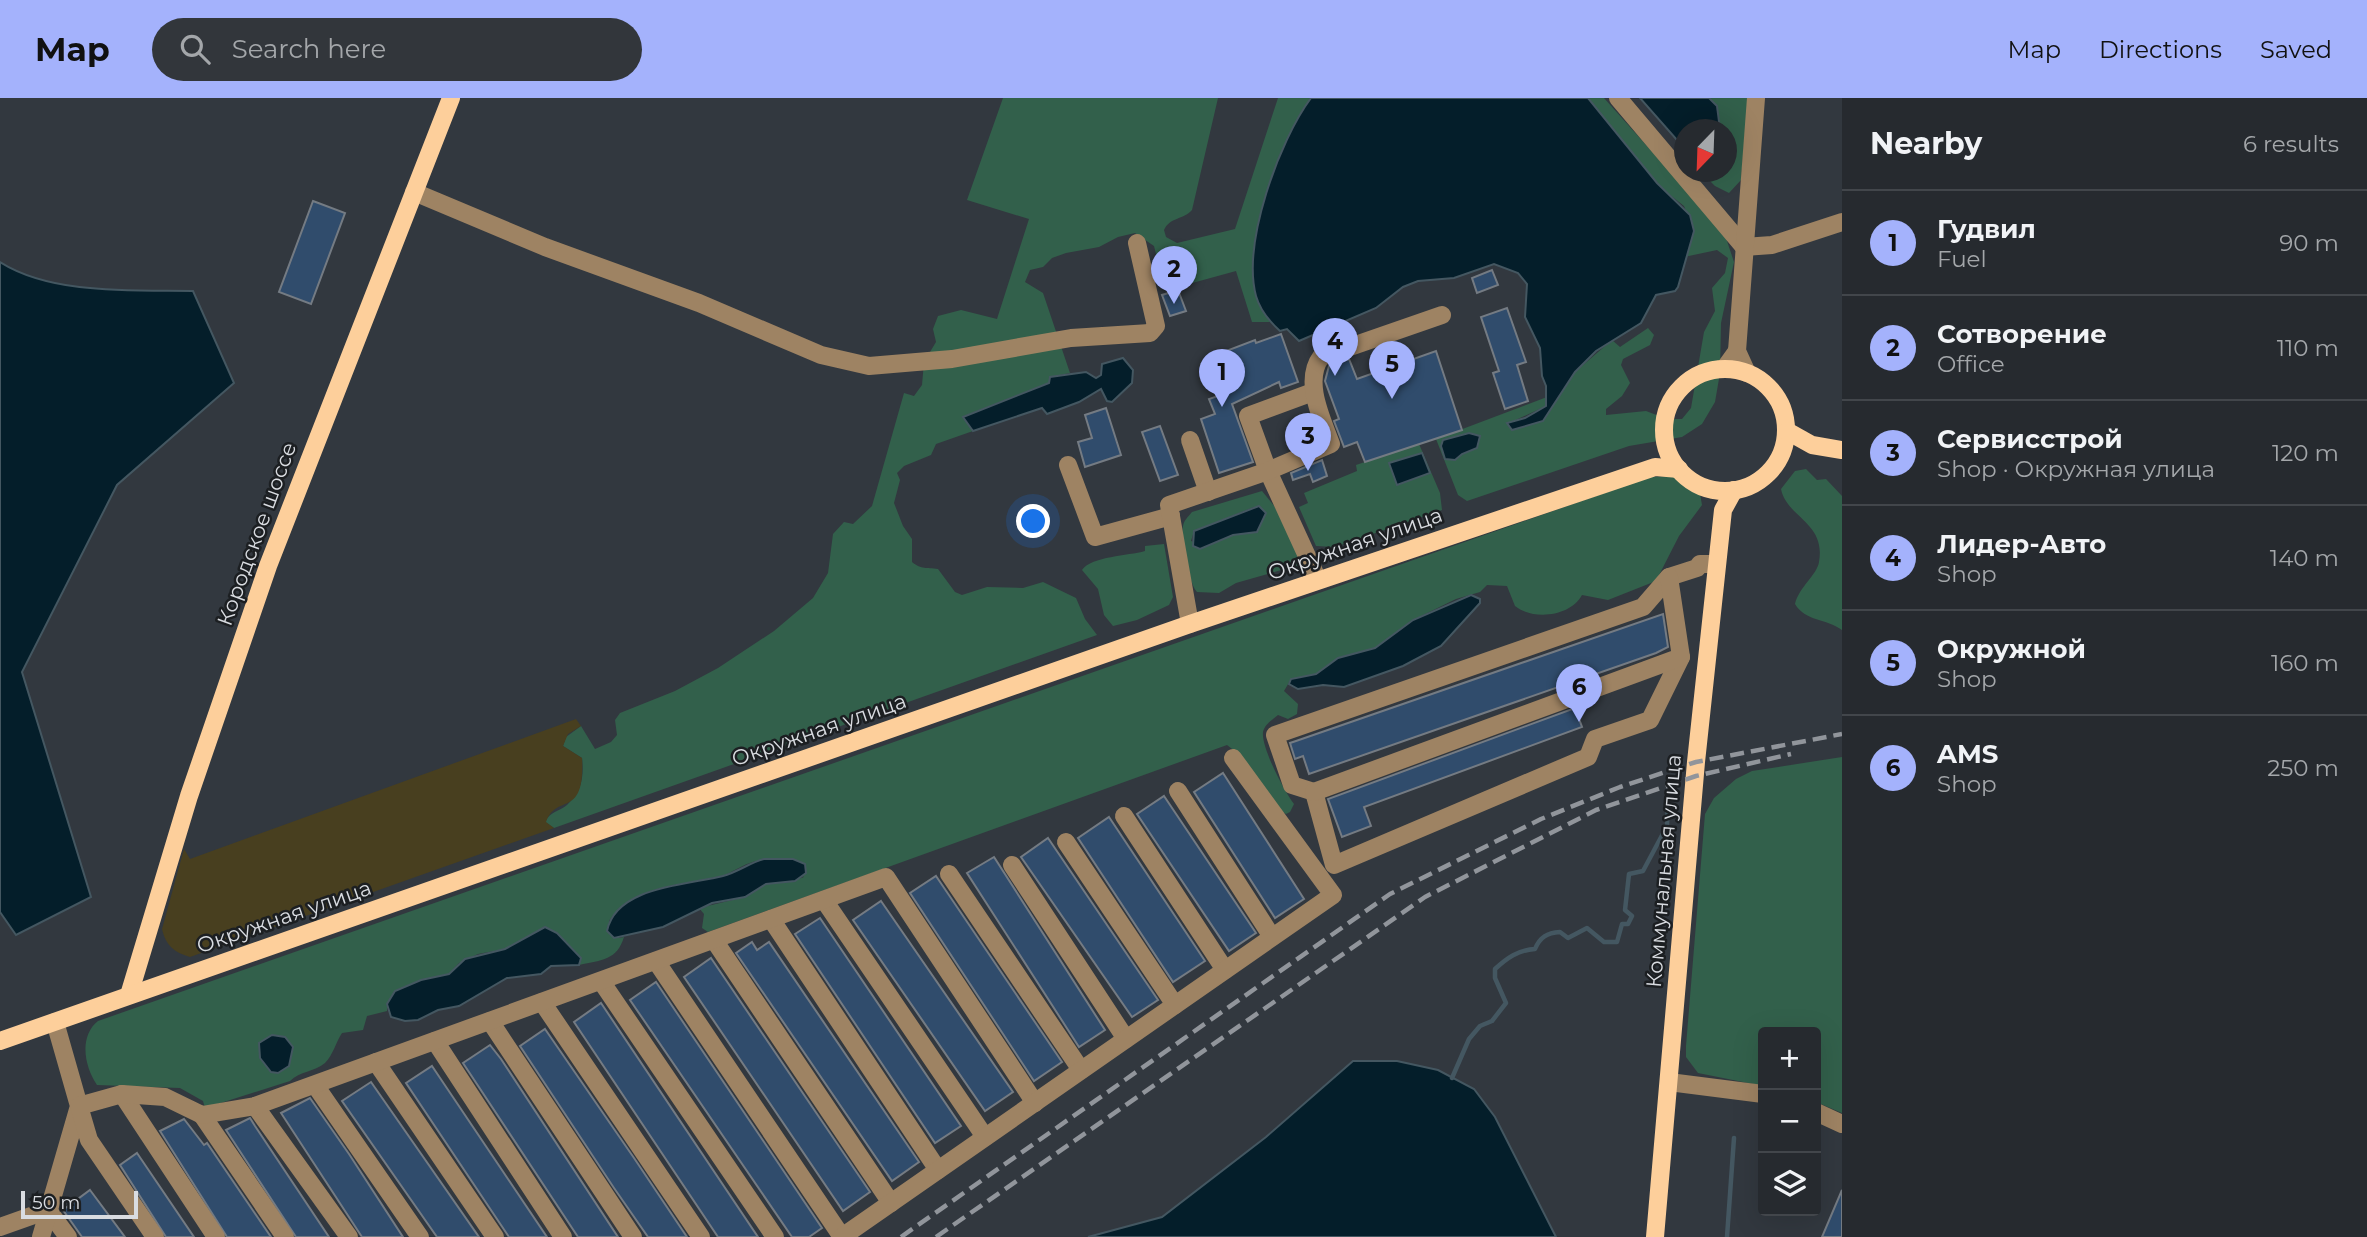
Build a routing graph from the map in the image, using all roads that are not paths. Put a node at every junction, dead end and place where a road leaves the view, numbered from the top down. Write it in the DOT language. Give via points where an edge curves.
graph roads {
  1 [pos="451,98"];
  2 [pos="1618,98"];
  3 [pos="1756,98"];
  4 [pos="414,192"];
  5 [pos="1842,222"];
  6 [pos="1137,243"];
  7 [pos="1744,247"];
  8 [pos="1442,315"];
  9 [pos="1737,351"];
  10 [pos="1724,369"];
  11 [pos="1747,373"];
  12 [pos="1313,392"];
  13 [pos="1787,431"];
  14 [pos="1190,440"];
  15 [pos="1812,445"];
  16 [pos="1668,450"];
  17 [pos="1842,450"];
  18 [pos="1783,452"];
  19 [pos="1068,464"];
  20 [pos="1656,467"];
  21 [pos="1679,469"];
  22 [pos="1268,471"];
  23 [pos="1711,489"];
  24 [pos="1734,490"];
  25 [pos="1208,492"];
  26 [pos="1723,510"];
  27 [pos="1171,516"];
  28 [pos="1717,564"];
  29 [pos="1669,578"];
  30 [pos="1318,580"];
  31 [pos="1190,624"];
  32 [pos="1681,657"];
  33 [pos="1233,758"];
  34 [pos="1178,791"];
  35 [pos="1314,792"];
  36 [pos="1124,817"];
  37 [pos="1066,842"];
  38 [pos="1012,865"];
  39 [pos="949,874"];
  40 [pos="824,900"];
  41 [pos="771,919"];
  42 [pos="1272,937"];
  43 [pos="714,940"];
  44 [pos="656,961"];
  45 [pos="1225,970"];
  46 [pos="601,981"];
  47 [pos="129,995"];
  48 [pos="542,1002"];
  49 [pos="1175,1005"];
  50 [pos="490,1021"];
  51 [pos="55,1022"];
  52 [pos="1126,1039"];
  53 [pos="0,1041"];
  54 [pos="435,1041"];
  55 [pos="376,1062"];
  56 [pos="1081,1070"];
  57 [pos="1669,1083"];
  58 [pos="315,1084"];
  59 [pos="1758,1093"];
  60 [pos="122,1094"];
  61 [pos="1035,1103"];
  62 [pos="79,1106"];
  63 [pos="255,1106"];
  64 [pos="1821,1114"];
  65 [pos="202,1115"];
  66 [pos="1842,1124"];
  67 [pos="985,1138"];
  68 [pos="938,1170"];
  69 [pos="891,1203"];
  70 [pos="48,1210"];
  71 [pos="0,1227"];
  72 [pos="41,1237"];
  73 [pos="68,1237"];
  74 [pos="155,1237"];
  75 [pos="216,1237"];
  76 [pos="285,1237"];
  77 [pos="349,1237"];
  78 [pos="420,1237"];
  79 [pos="495,1237"];
  80 [pos="563,1237"];
  81 [pos="633,1237"];
  82 [pos="701,1237"];
  83 [pos="775,1237"];
  84 [pos="842,1237"];
  85 [pos="1655,1237"];
  1 -- 4 [label="main road, Кородское шоссе"];
  2 -- 7 [label="street"];
  3 -- 7 [label="street"];
  4 -- 6 [label="street" via="821,355 869,366 952,359 1070,338 1150,333 1156,326"];
  4 -- 47 [label="main road, Кородское шоссе" via="268,566 189,796"];
  5 -- 7 [label="street" via="1772,245"];
  7 -- 9 [label="street"];
  8 -- 12 [label="street" via="1321,357"];
  9 -- 10 [label="street"];
  9 -- 11 [label="street"];
  10 -- 11 [label="main road"];
  10 -- 16 [label="main road" via="1701,373 1672,399 1665,418"];
  11 -- 13 [label="main road" via="1774,393 1784,411"];
  12 -- 22 [label="street" via="1331,444"];
  12 -- 22 [label="street" via="1248,416"];
  13 -- 15 [label="main road"];
  13 -- 18 [label="main road"];
  14 -- 25 [label="street"];
  15 -- 17 [label="main road"];
  15 -- 18 [label="main road"];
  16 -- 20 [label="main road"];
  16 -- 21 [label="main road"];
  18 -- 24 [label="main road" via="1772,470 1756,483"];
  19 -- 27 [label="street" via="1096,537"];
  20 -- 21 [label="main road"];
  20 -- 30 [label="main road, Окружная улица"];
  21 -- 23 [label="main road"];
  22 -- 25 [label="street"];
  22 -- 30 [label="street"];
  23 -- 24 [label="main road"];
  23 -- 26 [label="main road"];
  24 -- 26 [label="main road"];
  25 -- 27 [label="street" via="1169,505"];
  26 -- 28 [label="main road, Коммунальная улица"];
  27 -- 31 [label="street"];
  28 -- 29 [label="street" via="1700,564"];
  28 -- 57 [label="main road, Коммунальная улица"];
  29 -- 32 [label="street"];
  29 -- 35 [label="street" via="1643,607 1275,735 1292,785"];
  30 -- 31 [label="main road, Окружная улица"];
  31 -- 47 [label="main road, Окружная улица"];
  32 -- 35 [label="street"];
  32 -- 35 [label="street" via="1650,720 1595,739 1588,757 1334,865"];
  33 -- 42 [label="street" via="1333,895"];
  34 -- 42 [label="street"];
  36 -- 45 [label="street"];
  37 -- 49 [label="street"];
  38 -- 52 [label="street"];
  39 -- 56 [label="street"];
  40 -- 41 [label="street"];
  40 -- 61 [label="street" via="886,877"];
  40 -- 67 [label="street"];
  41 -- 43 [label="street"];
  41 -- 68 [label="street"];
  42 -- 45 [label="street"];
  43 -- 44 [label="street"];
  43 -- 69 [label="street"];
  44 -- 46 [label="street"];
  44 -- 84 [label="street"];
  45 -- 49 [label="street"];
  46 -- 48 [label="street"];
  46 -- 83 [label="street"];
  47 -- 51 [label="main road, Окружная улица"];
  48 -- 50 [label="street"];
  48 -- 82 [label="street"];
  49 -- 52 [label="street"];
  50 -- 54 [label="street"];
  50 -- 81 [label="street"];
  51 -- 53 [label="main road, Окружная улица"];
  51 -- 62 [label="street"];
  52 -- 56 [label="street"];
  54 -- 55 [label="street"];
  54 -- 80 [label="street"];
  55 -- 58 [label="street"];
  55 -- 79 [label="street"];
  56 -- 61 [label="street"];
  57 -- 59 [label="street"];
  57 -- 85 [label="main road, Коммунальная улица"];
  58 -- 63 [label="street"];
  58 -- 78 [label="street"];
  60 -- 62 [label="street"];
  60 -- 65 [label="street" via="165,1097"];
  60 -- 75 [label="street"];
  61 -- 67 [label="street"];
  62 -- 70 [label="street"];
  62 -- 74 [label="street" via="89,1140"];
  63 -- 65 [label="street"];
  63 -- 77 [label="street"];
  64 -- 66 [label="street"];
  65 -- 76 [label="street"];
  67 -- 68 [label="street"];
  68 -- 69 [label="street"];
  69 -- 84 [label="street"];
  70 -- 71 [label="street"];
  70 -- 72 [label="street"];
  70 -- 73 [label="street"];
}
